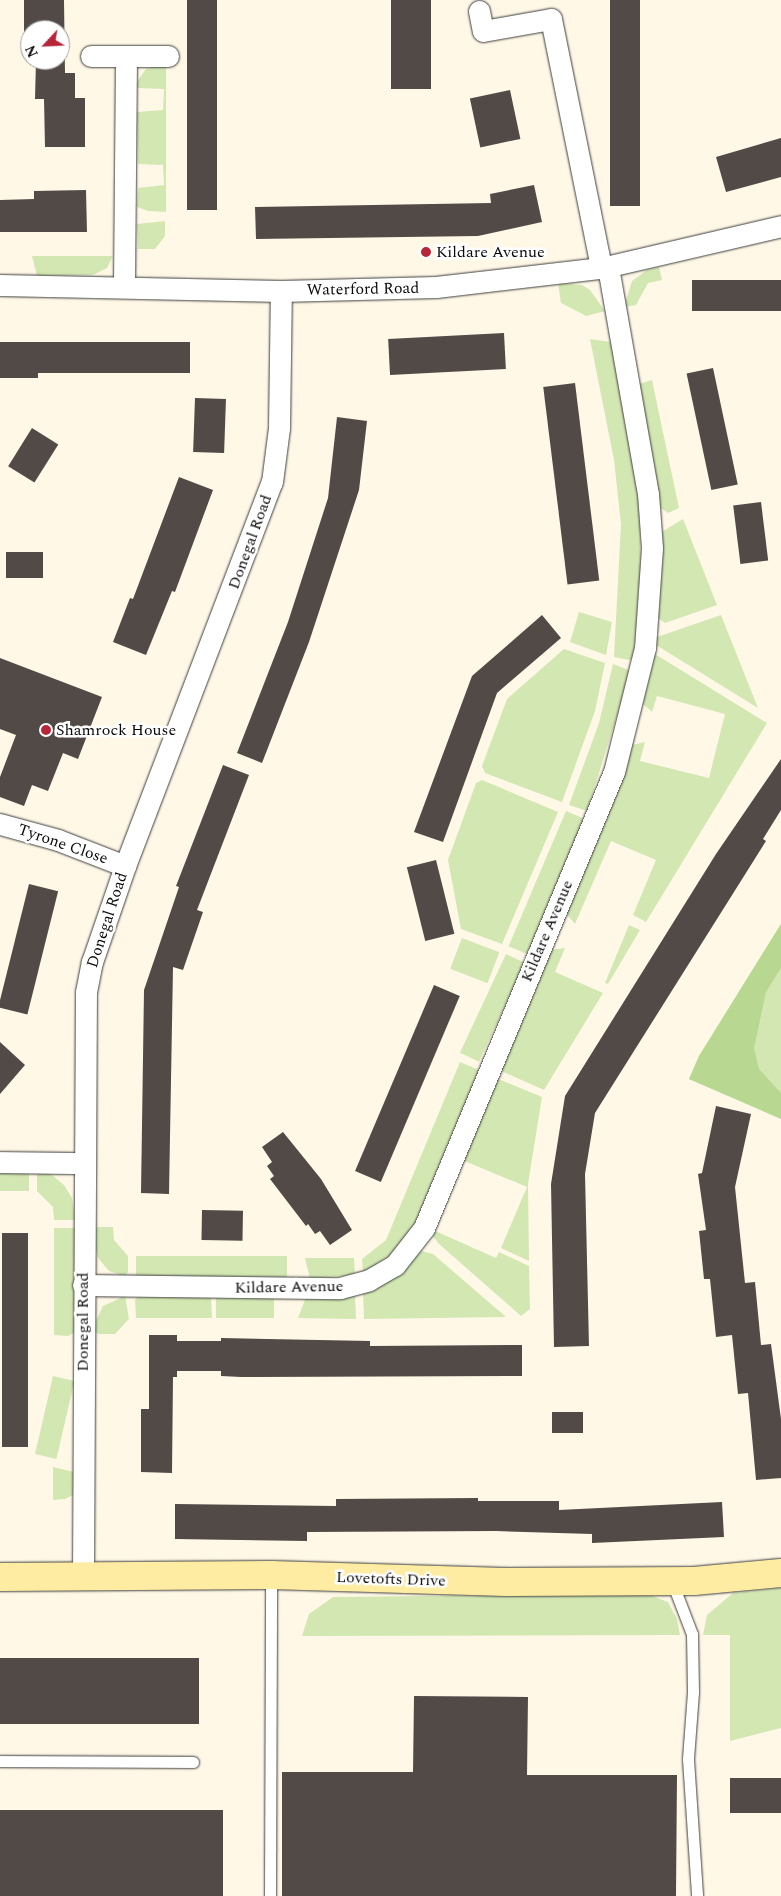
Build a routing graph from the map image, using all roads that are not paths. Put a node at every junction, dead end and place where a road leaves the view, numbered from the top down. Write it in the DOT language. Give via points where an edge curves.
graph roads {
  1 [pos="479,11"];
  2 [pos="91,56"];
  3 [pos="126,56"];
  4 [pos="168,56"];
  5 [pos="781,226"];
  6 [pos="605,267"];
  7 [pos="0,285"];
  8 [pos="124,286"];
  9 [pos="281,291"];
  10 [pos="0,824"];
  11 [pos="125,866"];
  12 [pos="0,1162"];
  13 [pos="83,1163"];
  14 [pos="83,1285"];
  15 [pos="781,1573"];
  16 [pos="271,1575"];
  17 [pos="0,1578"];
  18 [pos="83,1578"];
  19 [pos="671,1581"];
  20 [pos="0,1761"];
  21 [pos="193,1762"];
  22 [pos="270,1896"];
  23 [pos="697,1896"];
  1 -- 6 [label="street" via="483,31 552,19"];
  2 -- 3 [label="street"];
  3 -- 4 [label="street"];
  3 -- 8 [label="street"];
  5 -- 6 [label="street, Waterford Road"];
  6 -- 9 [label="street, Waterford Road" via="436,287"];
  6 -- 14 [label="street, Kildare Avenue" via="648,494 652,548 645,648 614,772 424,1228 395,1265 369,1280 340,1288"];
  7 -- 8 [label="street, Waterford Road"];
  8 -- 9 [label="street, Waterford Road"];
  9 -- 11 [label="street, Donegal Road" via="280,428 272,482"];
  10 -- 11 [label="street, Tyrone Close" via="50,837"];
  11 -- 13 [label="street, Donegal Road" via="92,962 86,992"];
  12 -- 13 [label="street"];
  13 -- 14 [label="street, Donegal Road"];
  14 -- 18 [label="street, Donegal Road"];
  15 -- 19 [label="street, Lovetofts Drive"];
  16 -- 18 [label="street, Lovetofts Drive"];
  16 -- 19 [label="street, Lovetofts Drive" via="508,1582"];
  16 -- 22 [label="lane"];
  17 -- 18 [label="street, Lovetofts Drive"];
  19 -- 23 [label="lane" via="692,1634 693,1692 688,1759"];
  20 -- 21 [label="lane"];
}
